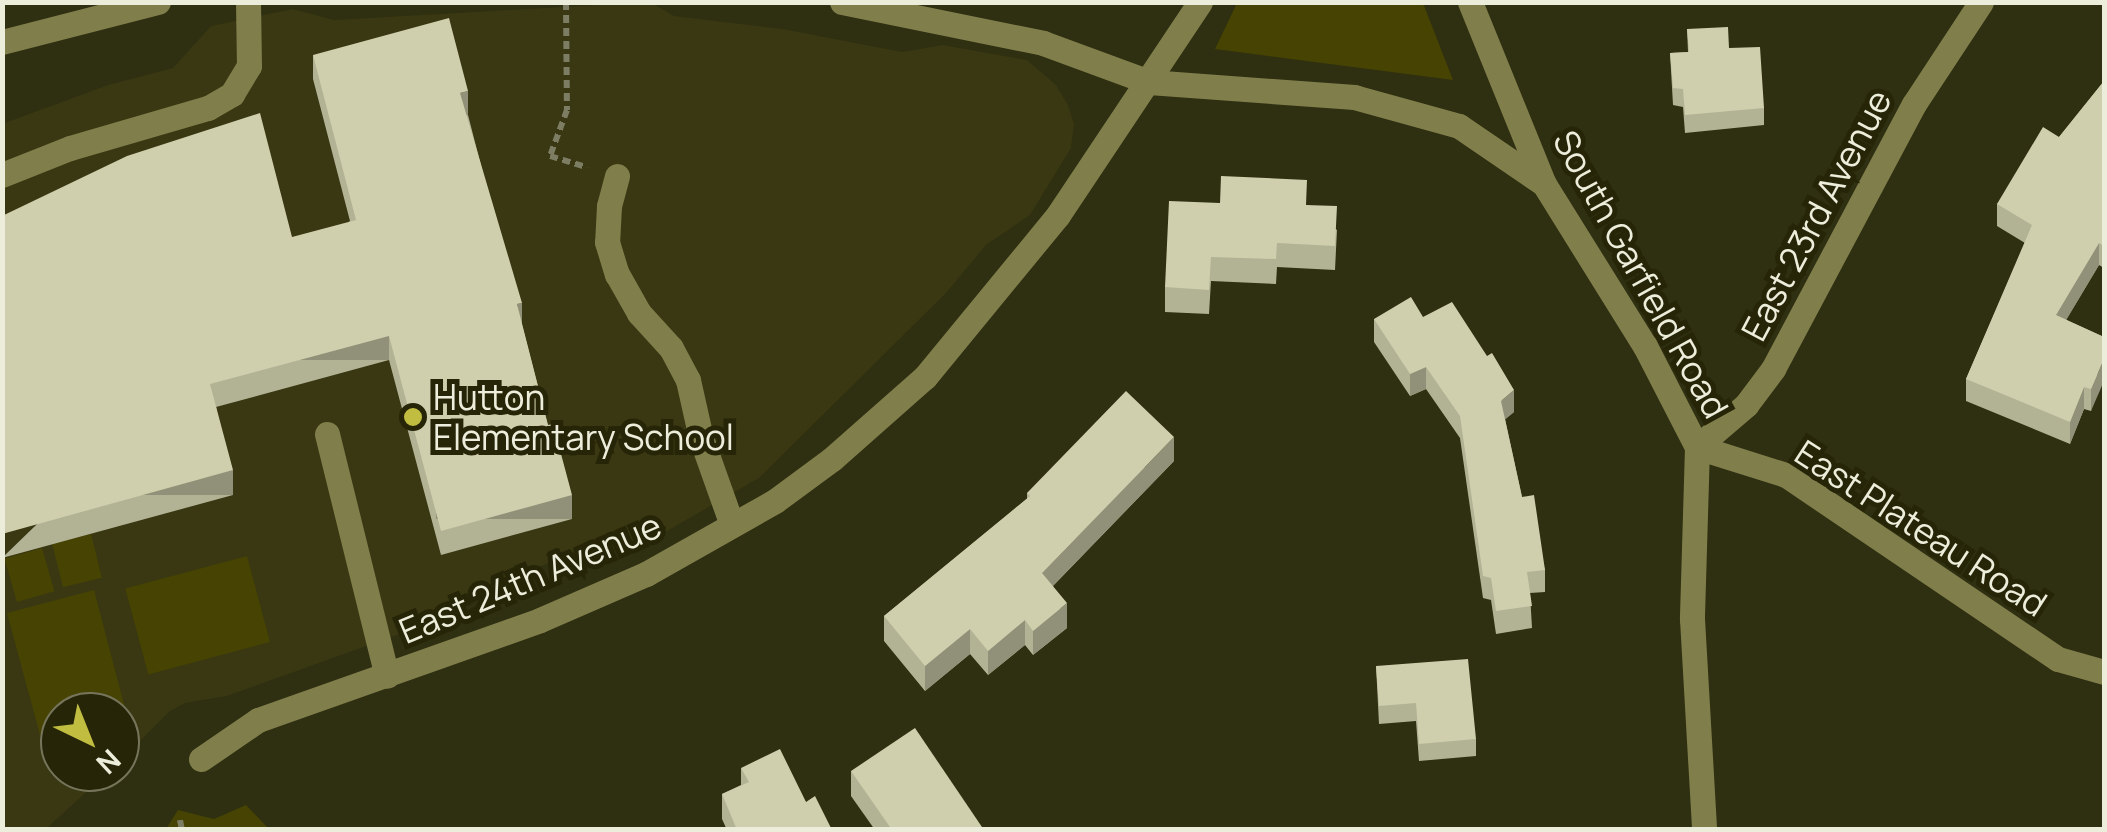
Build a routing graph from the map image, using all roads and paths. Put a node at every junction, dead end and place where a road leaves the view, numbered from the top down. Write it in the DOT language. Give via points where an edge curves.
graph roads {
  1 [pos="158,2"];
  2 [pos="248,2"];
  3 [pos="566,2"];
  4 [pos="842,2"];
  5 [pos="1200,2"];
  6 [pos="1470,2"];
  7 [pos="1981,2"];
  8 [pos="2,42"];
  9 [pos="1149,82"];
  10 [pos="2,175"];
  11 [pos="617,176"];
  12 [pos="1544,184"];
  13 [pos="327,434"];
  14 [pos="1697,447"];
  15 [pos="732,526"];
  16 [pos="2104,672"];
  17 [pos="386,676"];
  18 [pos="201,759"];
  19 [pos="180,820"];
  20 [pos="182,830"];
  21 [pos="1704,830"];
  1 -- 8 [label="street"];
  2 -- 10 [label="street" via="249,66 232,94 208,108"];
  3 -- 11 [label="path" via="567,110 550,156"];
  4 -- 9 [label="street" via="1043,43"];
  5 -- 9 [label="street, East 24th Avenue"];
  6 -- 12 [label="street, South Garfield Road"];
  7 -- 14 [label="street, East 23rd Avenue" via="1914,104 1773,369 1746,405"];
  9 -- 12 [label="street" via="1354,97 1459,126"];
  9 -- 15 [label="street, East 24th Avenue" via="1058,215 925,377 832,458"];
  11 -- 15 [label="street" via="607,242 617,274 688,380"];
  12 -- 14 [label="street, South Garfield Road" via="1645,346"];
  13 -- 17 [label="street"];
  14 -- 16 [label="street, East Plateau Road" via="1786,475 2058,658"];
  14 -- 21 [label="street, South Garfield Road" via="1692,619"];
  15 -- 17 [label="street, East 24th Avenue" via="646,574 540,620"];
  17 -- 18 [label="street, East 24th Avenue" via="258,720"];
  19 -- 20 [label="path"];
}
